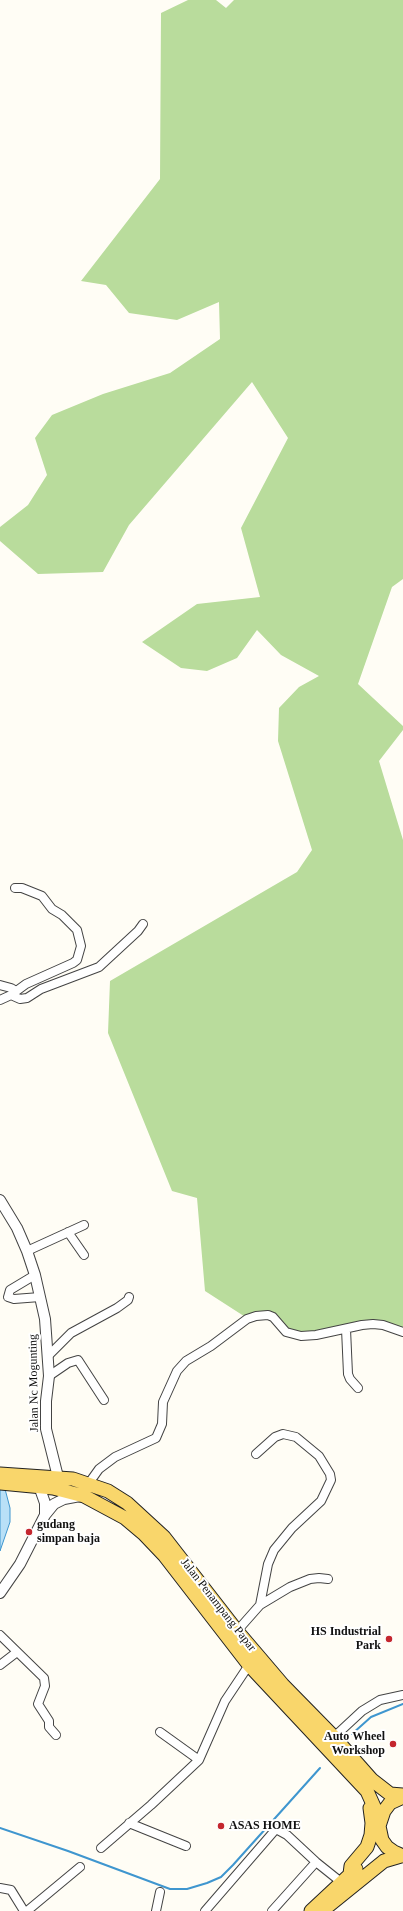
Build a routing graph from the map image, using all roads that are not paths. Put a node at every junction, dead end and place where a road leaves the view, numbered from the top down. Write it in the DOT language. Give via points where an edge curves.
graph roads {
  1 [pos="15,888"];
  2 [pos="143,924"];
  3 [pos="0,985"];
  4 [pos="13,993"];
  5 [pos="0,1000"];
  6 [pos="0,1200"];
  7 [pos="84,1225"];
  8 [pos="68,1232"];
  9 [pos="27,1251"];
  10 [pos="84,1255"];
  11 [pos="35,1275"];
  12 [pos="40,1297"];
  13 [pos="130,1297"];
  14 [pos="346,1329"];
  15 [pos="403,1332"];
  16 [pos="49,1355"];
  17 [pos="49,1376"];
  18 [pos="358,1388"];
  19 [pos="104,1400"];
  20 [pos="256,1454"];
  21 [pos="0,1474"];
  22 [pos="58,1477"];
  23 [pos="0,1483"];
  24 [pos="39,1486"];
  25 [pos="87,1489"];
  26 [pos="45,1515"];
  27 [pos="328,1579"];
  28 [pos="0,1593"];
  29 [pos="260,1605"];
  30 [pos="237,1631"];
  31 [pos="0,1635"];
  32 [pos="17,1652"];
  33 [pos="0,1665"];
  34 [pos="249,1665"];
  35 [pos="403,1695"];
  36 [pos="160,1732"];
  37 [pos="56,1735"];
  38 [pos="334,1737"];
  39 [pos="198,1760"];
  40 [pos="362,1768"];
  41 [pos="348,1770"];
  42 [pos="403,1789"];
  43 [pos="403,1796"];
  44 [pos="129,1823"];
  45 [pos="380,1826"];
  46 [pos="186,1846"];
  47 [pos="101,1848"];
  48 [pos="402,1856"];
  49 [pos="316,1862"];
  50 [pos="80,1867"];
  51 [pos="346,1878"];
  52 [pos="0,1888"];
  53 [pos="160,1892"];
  54 [pos="29,1910"];
  55 [pos="156,1911"];
  56 [pos="205,1911"];
  57 [pos="272,1911"];
  58 [pos="311,1911"];
  59 [pos="322,1911"];
  1 -- 4 [label="street" via="42,896 52,909 77,930 81,946 77,960 26,984"];
  2 -- 4 [label="street" via="99,967 27,998 20,999"];
  3 -- 4 [label="street" via="11,988"];
  4 -- 5 [label="street"];
  6 -- 9 [label="street, Jalan Nc Mogunting"];
  7 -- 8 [label="street"];
  8 -- 9 [label="street"];
  8 -- 10 [label="street"];
  9 -- 11 [label="street, Jalan Nc Mogunting"];
  11 -- 12 [label="street, Jalan Nc Mogunting"];
  11 -- 12 [label="street" via="10,1290 8,1297"];
  12 -- 16 [label="street, Jalan Nc Mogunting"];
  13 -- 16 [label="street" via="117,1308 71,1333"];
  14 -- 15 [label="street" via="378,1325"];
  14 -- 18 [label="street" via="348,1374"];
  14 -- 25 [label="street" via="301,1336 286,1332 268,1315 247,1319 186,1361 177,1371 163,1402 162,1424 156,1438 115,1457 99,1469"];
  16 -- 17 [label="street, Jalan Nc Mogunting"];
  17 -- 19 [label="street" via="68,1363 78,1360"];
  17 -- 22 [label="street, Jalan Nc Mogunting" via="46,1429"];
  20 -- 29 [label="street" via="275,1437 283,1434 296,1437 319,1456 331,1480 321,1501 292,1528 274,1550 268,1564"];
  21 -- 22 [label="main road, Jalan Penampang Papar"];
  22 -- 25 [label="main road, Jalan Penampang Papar"];
  23 -- 24 [label="main road, Jalan Penampang Papar"];
  24 -- 25 [label="main road, Jalan Penampang Papar"];
  24 -- 26 [label="street" via="45,1503"];
  25 -- 26 [label="street" via="54,1504"];
  25 -- 30 [label="main road, Jalan Penampang Papar" via="108,1491 150,1523 177,1553"];
  25 -- 34 [label="main road, Jalan Penampang Papar" via="144,1534 164,1555"];
  26 -- 28 [label="street" via="20,1564"];
  27 -- 29 [label="street" via="310,1579 290,1587"];
  29 -- 30 [label="street"];
  30 -- 38 [label="main road, Jalan Penampang Papar" via="283,1685"];
  31 -- 32 [label="street"];
  32 -- 33 [label="street"];
  32 -- 37 [label="street" via="44,1678 45,1686 38,1704 49,1721 49,1727"];
  34 -- 39 [label="street" via="225,1701"];
  34 -- 41 [label="main road, Jalan Penampang Papar"];
  35 -- 38 [label="street" via="380,1700 362,1711"];
  36 -- 39 [label="street"];
  38 -- 40 [label="main road, Jalan Penampang Papar"];
  39 -- 44 [label="street"];
  40 -- 42 [label="main road" via="387,1787"];
  40 -- 43 [label="main road, Jalan Penampang Papar" via="390,1794"];
  41 -- 45 [label="main road, Jalan Penampang Papar" via="368,1791"];
  41 -- 51 [label="main road" via="352,1784 367,1802 372,1823 367,1847 351,1866"];
  43 -- 45 [label="main road" via="390,1803 384,1810"];
  44 -- 46 [label="street"];
  44 -- 47 [label="street"];
  45 -- 48 [label="main road, Jalan Penampang Papar" via="387,1847"];
  45 -- 51 [label="main road" via="369,1855"];
  48 -- 59 [label="main road" via="384,1861"];
  49 -- 51 [label="street"];
  49 -- 56 [label="street" via="287,1835 276,1829"];
  49 -- 57 [label="street"];
  50 -- 54 [label="street"];
  51 -- 58 [label="main road"];
  52 -- 54 [label="street" via="11,1890"];
  53 -- 55 [label="street"];
}
